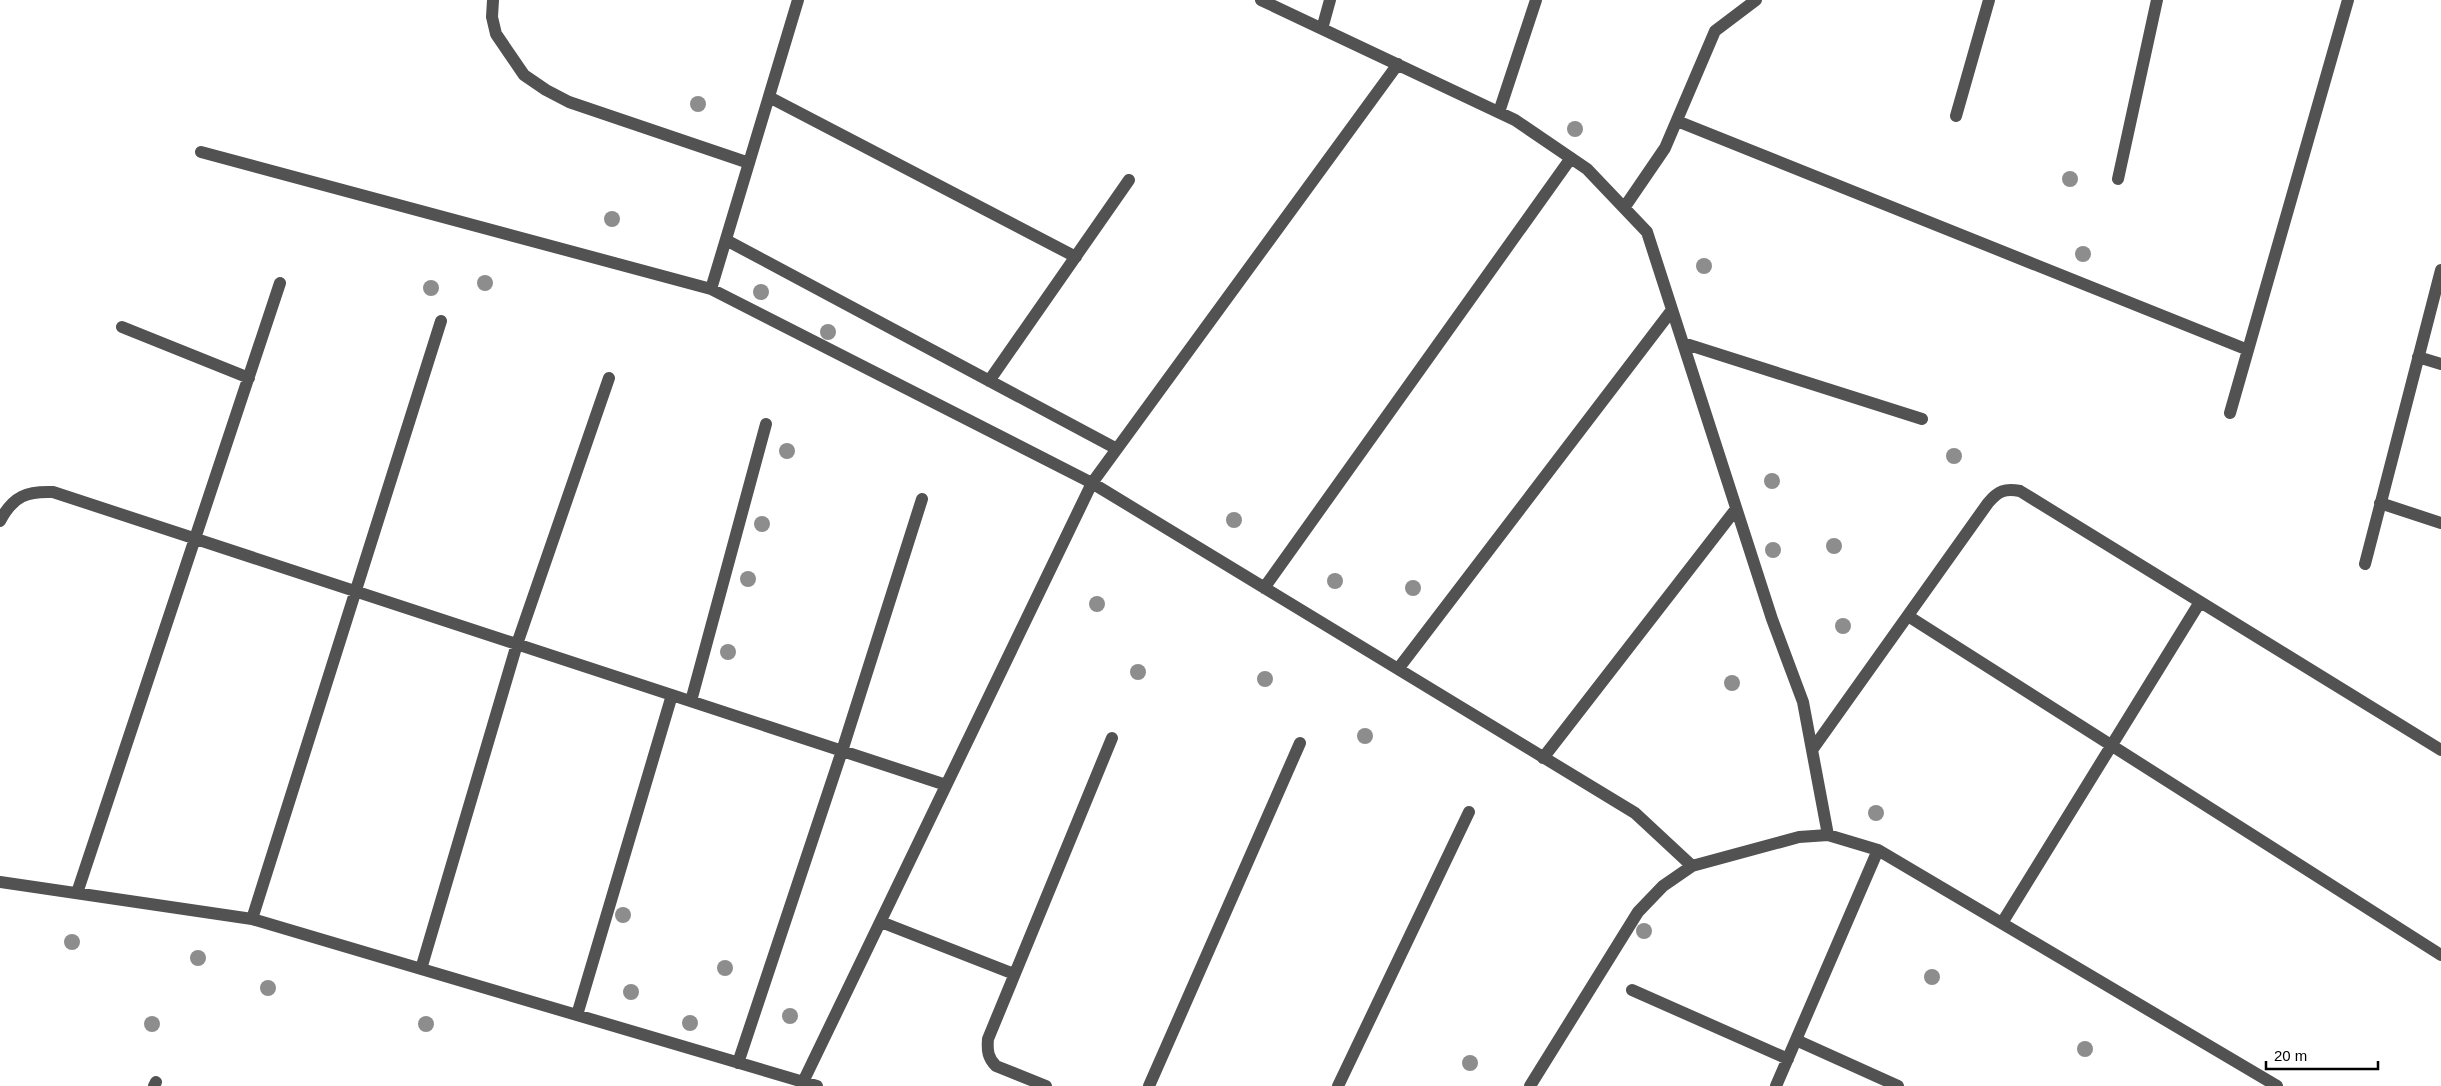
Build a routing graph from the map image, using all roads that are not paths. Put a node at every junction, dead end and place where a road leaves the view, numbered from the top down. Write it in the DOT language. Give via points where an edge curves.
graph roads {
  1 [pos="493,0"];
  2 [pos="798,0"];
  3 [pos="1261,0"];
  4 [pos="1330,0"];
  5 [pos="1536,0"];
  6 [pos="1756,0"];
  7 [pos="1989,0"];
  8 [pos="2157,0"];
  9 [pos="2348,0"];
  10 [pos="1322,29"];
  11 [pos="1398,64"];
  12 [pos="770,97"];
  13 [pos="1499,112"];
  14 [pos="1956,116"];
  15 [pos="1677,121"];
  16 [pos="201,152"];
  17 [pos="1571,158"];
  18 [pos="749,163"];
  19 [pos="2118,179"];
  20 [pos="1129,180"];
  21 [pos="1624,208"];
  22 [pos="726,240"];
  23 [pos="1076,257"];
  24 [pos="2441,270"];
  25 [pos="280,283"];
  26 [pos="711,289"];
  27 [pos="1672,310"];
  28 [pos="441,321"];
  29 [pos="122,327"];
  30 [pos="1683,343"];
  31 [pos="2248,350"];
  32 [pos="2418,357"];
  33 [pos="2441,364"];
  34 [pos="249,378"];
  35 [pos="609,378"];
  36 [pos="989,381"];
  37 [pos="2230,413"];
  38 [pos="1922,420"];
  39 [pos="766,424"];
  40 [pos="1117,449"];
  41 [pos="1092,483"];
  42 [pos="922,499"];
  43 [pos="2380,503"];
  44 [pos="1736,509"];
  45 [pos="0,521"];
  46 [pos="2441,523"];
  47 [pos="195,538"];
  48 [pos="2365,564"];
  49 [pos="1264,588"];
  50 [pos="357,592"];
  51 [pos="2200,602"];
  52 [pos="1908,616"];
  53 [pos="517,644"];
  54 [pos="1398,669"];
  55 [pos="672,695"];
  56 [pos="691,701"];
  57 [pos="1112,738"];
  58 [pos="1300,743"];
  59 [pos="2111,745"];
  60 [pos="1812,750"];
  61 [pos="2441,750"];
  62 [pos="842,751"];
  63 [pos="1543,758"];
  64 [pos="946,785"];
  65 [pos="1469,812"];
  66 [pos="1828,836"];
  67 [pos="1878,850"];
  68 [pos="1692,866"];
  69 [pos="0,882"];
  70 [pos="77,893"];
  71 [pos="252,919"];
  72 [pos="881,922"];
  73 [pos="2002,923"];
  74 [pos="2441,955"];
  75 [pos="421,969"];
  76 [pos="1014,974"];
  77 [pos="1632,990"];
  78 [pos="577,1015"];
  79 [pos="1796,1040"];
  80 [pos="1788,1059"];
  81 [pos="738,1063"];
  82 [pos="812,1085"];
  83 [pos="1046,1086"];
  84 [pos="1148,1086"];
  85 [pos="1338,1086"];
  86 [pos="1530,1086"];
  87 [pos="1776,1086"];
  88 [pos="1898,1086"];
  89 [pos="2278,1086"];
  1 -- 18 [label="street" via="496,34 524,76 570,102"];
  2 -- 12 [label="street"];
  3 -- 10 [label="street"];
  4 -- 10 [label="street"];
  5 -- 13 [label="street"];
  6 -- 15 [label="street" via="1716,32"];
  7 -- 14 [label="street"];
  8 -- 19 [label="street"];
  9 -- 31 [label="street"];
  10 -- 11 [label="street"];
  11 -- 13 [label="street"];
  11 -- 40 [label="street"];
  12 -- 18 [label="street"];
  12 -- 23 [label="street"];
  13 -- 17 [label="street"];
  15 -- 21 [label="street" via="1665,148"];
  15 -- 31 [label="street"];
  16 -- 26 [label="street"];
  17 -- 21 [label="street" via="1586,168"];
  17 -- 49 [label="street"];
  18 -- 22 [label="street"];
  20 -- 23 [label="street"];
  21 -- 27 [label="street" via="1647,232"];
  22 -- 26 [label="street"];
  22 -- 36 [label="street"];
  23 -- 36 [label="street"];
  24 -- 32 [label="street"];
  25 -- 34 [label="street"];
  26 -- 41 [label="street"];
  27 -- 30 [label="street"];
  27 -- 54 [label="street"];
  28 -- 50 [label="street"];
  29 -- 34 [label="street"];
  30 -- 38 [label="street"];
  30 -- 44 [label="street"];
  31 -- 37 [label="street"];
  32 -- 33 [label="street"];
  32 -- 43 [label="street"];
  34 -- 47 [label="street"];
  35 -- 53 [label="street"];
  36 -- 40 [label="street"];
  39 -- 56 [label="street"];
  40 -- 41 [label="street"];
  41 -- 49 [label="street"];
  41 -- 64 [label="street"];
  42 -- 62 [label="street"];
  43 -- 46 [label="street"];
  43 -- 48 [label="street"];
  44 -- 60 [label="street" via="1803,702"];
  44 -- 63 [label="street"];
  45 -- 47 [label="street" via="16,499 33,491 53,492"];
  47 -- 50 [label="street"];
  47 -- 70 [label="street"];
  49 -- 54 [label="street"];
  50 -- 53 [label="street"];
  50 -- 71 [label="street"];
  51 -- 52 [label="street" via="2020,491 2006,489 1995,494 1988,503"];
  51 -- 59 [label="street"];
  51 -- 61 [label="street"];
  52 -- 59 [label="street"];
  52 -- 60 [label="street"];
  53 -- 55 [label="street"];
  53 -- 75 [label="street"];
  54 -- 63 [label="street"];
  55 -- 56 [label="street"];
  55 -- 78 [label="street"];
  56 -- 62 [label="street"];
  57 -- 76 [label="street"];
  58 -- 84 [label="street"];
  59 -- 73 [label="street"];
  59 -- 74 [label="street"];
  60 -- 66 [label="street"];
  62 -- 64 [label="street"];
  62 -- 81 [label="street"];
  63 -- 68 [label="street" via="1635,813"];
  64 -- 72 [label="street"];
  65 -- 85 [label="street"];
  66 -- 67 [label="street"];
  66 -- 68 [label="street" via="1799,837"];
  67 -- 73 [label="street"];
  67 -- 79 [label="street"];
  68 -- 86 [label="street" via="1663,886 1638,912"];
  69 -- 70 [label="street"];
  70 -- 71 [label="street"];
  71 -- 75 [label="street"];
  72 -- 76 [label="street"];
  72 -- 82 [label="street"];
  73 -- 89 [label="street"];
  75 -- 78 [label="street"];
  76 -- 83 [label="street" via="988,1039 987,1050 996,1066"];
  77 -- 80 [label="street"];
  78 -- 81 [label="street"];
  79 -- 80 [label="street"];
  79 -- 88 [label="street"];
  80 -- 87 [label="street"];
  81 -- 82 [label="street"];
}
